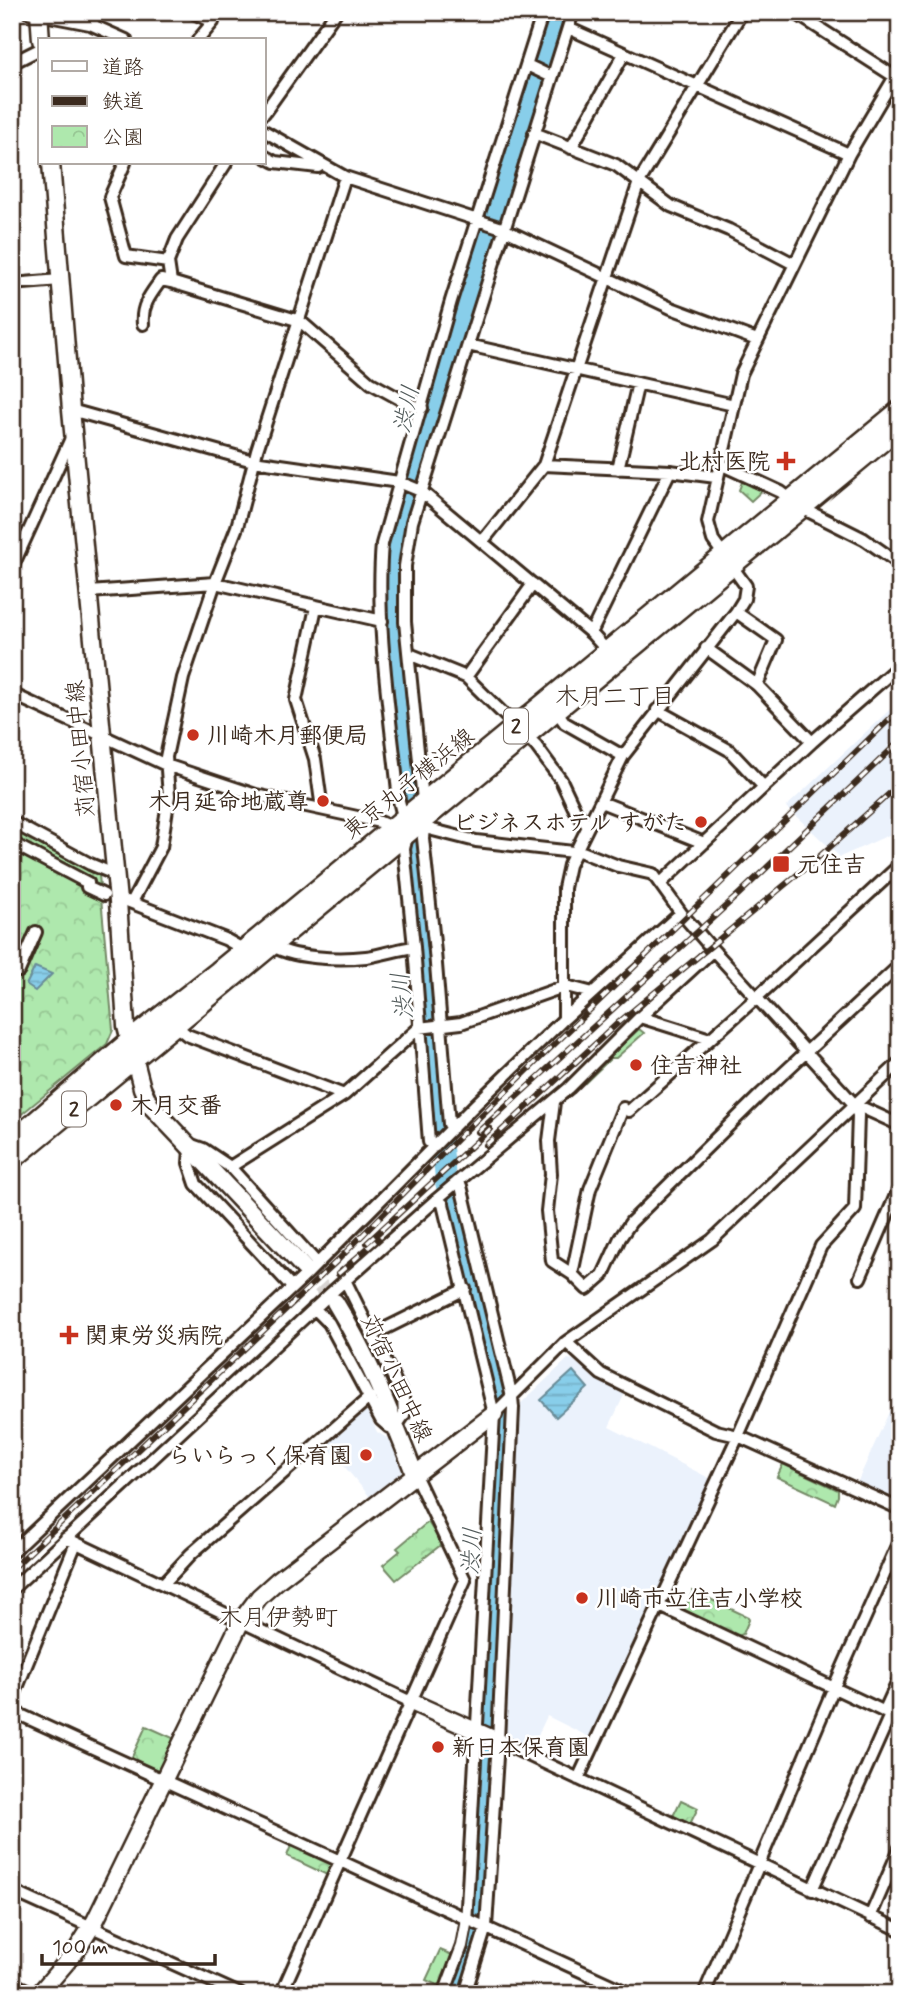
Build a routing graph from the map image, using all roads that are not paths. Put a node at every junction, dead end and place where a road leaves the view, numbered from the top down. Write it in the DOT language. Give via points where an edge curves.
graph roads {
  1 [pos="98,12"];
  2 [pos="192,12"];
  3 [pos="336,12"];
  4 [pos="543,12"];
  5 [pos="573,12"];
  6 [pos="742,12"];
  7 [pos="794,12"];
  8 [pos="36,13"];
  9 [pos="90,24"];
  10 [pos="568,28"];
  11 [pos="41,38"];
  12 [pos="122,38"];
  13 [pos="200,38"];
  14 [pos="38,49"];
  15 [pos="624,54"];
  16 [pos="13,61"];
  17 [pos="529,66"];
  18 [pos="898,74"];
  19 [pos="549,76"];
  20 [pos="697,86"];
  21 [pos="266,110"];
  22 [pos="266,132"];
  23 [pos="534,133"];
  24 [pos="571,148"];
  25 [pos="849,154"];
  26 [pos="266,157"];
  27 [pos="51,164"];
  28 [pos="125,164"];
  29 [pos="225,164"];
  30 [pos="322,164"];
  31 [pos="345,177"];
  32 [pos="639,182"];
  33 [pos="480,221"];
  34 [pos="501,228"];
  35 [pos="168,262"];
  36 [pos="794,264"];
  37 [pos="608,278"];
  38 [pos="60,281"];
  39 [pos="171,282"];
  40 [pos="12,284"];
  41 [pos="300,321"];
  42 [pos="143,324"];
  43 [pos="757,341"];
  44 [pos="468,345"];
  45 [pos="576,370"];
  46 [pos="638,383"];
  47 [pos="734,405"];
  48 [pos="422,408"];
  49 [pos="71,410"];
  50 [pos="900,410"];
  51 [pos="900,426"];
  52 [pos="74,432"];
  53 [pos="254,461"];
  54 [pos="720,464"];
  55 [pos="544,465"];
  56 [pos="618,468"];
  57 [pos="670,471"];
  58 [pos="716,477"];
  59 [pos="400,482"];
  60 [pos="421,491"];
  61 [pos="797,504"];
  62 [pos="482,542"];
  63 [pos="728,559"];
  64 [pos="900,564"];
  65 [pos="12,568"];
  66 [pos="215,583"];
  67 [pos="533,584"];
  68 [pos="89,592"];
  69 [pos="316,607"];
  70 [pos="736,612"];
  71 [pos="382,621"];
  72 [pos="591,633"];
  73 [pos="706,648"];
  74 [pos="409,655"];
  75 [pos="611,655"];
  76 [pos="385,660"];
  77 [pos="900,665"];
  78 [pos="466,677"];
  79 [pos="757,685"];
  80 [pos="12,694"];
  81 [pos="552,705"];
  82 [pos="657,710"];
  83 [pos="522,731"];
  84 [pos="101,733"];
  85 [pos="812,742"];
  86 [pos="623,756"];
  87 [pos="166,765"];
  88 [pos="764,787"];
  89 [pos="423,801"];
  90 [pos="601,802"];
  91 [pos="322,810"];
  92 [pos="12,822"];
  93 [pos="411,825"];
  94 [pos="588,826"];
  95 [pos="12,843"];
  96 [pos="704,843"];
  97 [pos="577,850"];
  98 [pos="900,865"];
  99 [pos="114,874"];
  100 [pos="662,883"];
  101 [pos="118,899"];
  102 [pos="681,913"];
  103 [pos="36,932"];
  104 [pos="267,940"];
  105 [pos="414,947"];
  106 [pos="243,949"];
  107 [pos="713,950"];
  108 [pos="900,965"];
  109 [pos="19,971"];
  110 [pos="566,986"];
  111 [pos="593,993"];
  112 [pos="756,998"];
  113 [pos="639,1017"];
  114 [pos="564,1019"];
  115 [pos="170,1020"];
  116 [pos="441,1026"];
  117 [pos="419,1028"];
  118 [pos="710,1039"];
  119 [pos="130,1040"];
  120 [pos="806,1051"];
  121 [pos="135,1059"];
  122 [pos="900,1062"];
  123 [pos="344,1095"];
  124 [pos="554,1102"];
  125 [pos="854,1104"];
  126 [pos="900,1125"];
  127 [pos="452,1129"];
  128 [pos="12,1142"];
  129 [pos="186,1145"];
  130 [pos="434,1148"];
  131 [pos="12,1160"];
  132 [pos="230,1167"];
  133 [pos="457,1182"];
  134 [pos="900,1186"];
  135 [pos="437,1199"];
  136 [pos="310,1266"];
  137 [pos="572,1274"];
  138 [pos="860,1278"];
  139 [pos="345,1280"];
  140 [pos="292,1287"];
  141 [pos="465,1289"];
  142 [pos="335,1302"];
  143 [pos="314,1308"];
  144 [pos="372,1335"];
  145 [pos="566,1342"];
  146 [pos="369,1397"];
  147 [pos="512,1397"];
  148 [pos="494,1414"];
  149 [pos="397,1425"];
  150 [pos="738,1436"];
  151 [pos="415,1475"];
  152 [pos="900,1509"];
  153 [pos="900,1539"];
  154 [pos="71,1541"];
  155 [pos="12,1552"];
  156 [pos="164,1583"];
  157 [pos="12,1589"];
  158 [pos="660,1606"];
  159 [pos="241,1621"];
  160 [pos="900,1677"];
  161 [pos="834,1687"];
  162 [pos="12,1700"];
  163 [pos="411,1702"];
  164 [pos="12,1711"];
  165 [pos="891,1715"];
  166 [pos="476,1731"];
  167 [pos="498,1741"];
  168 [pos="578,1779"];
  169 [pos="165,1780"];
  170 [pos="900,1848"];
  171 [pos="340,1861"];
  172 [pos="759,1865"];
  173 [pos="812,1890"];
  174 [pos="12,1891"];
  175 [pos="870,1917"];
  176 [pos="466,1918"];
  177 [pos="92,1927"];
  178 [pos="486,1927"];
  179 [pos="900,1930"];
  180 [pos="12,1983"];
  181 [pos="37,1994"];
  182 [pos="240,1994"];
  183 [pos="281,1994"];
  184 [pos="444,1994"];
  185 [pos="465,1994"];
  186 [pos="631,1994"];
  187 [pos="704,1994"];
  1 -- 9 [label="street"];
  2 -- 13 [label="street" via="213,22"];
  3 -- 21 [label="street"];
  4 -- 17 [label="street"];
  5 -- 10 [label="street"];
  6 -- 20 [label="street"];
  7 -- 18 [label="street"];
  8 -- 9 [label="street"];
  8 -- 11 [label="street"];
  9 -- 12 [label="street"];
  10 -- 15 [label="street"];
  10 -- 19 [label="street"];
  14 -- 16 [label="street"];
  15 -- 20 [label="street"];
  15 -- 24 [label="street"];
  17 -- 19 [label="street"];
  17 -- 33 [label="street"];
  18 -- 25 [label="street"];
  19 -- 23 [label="street"];
  20 -- 25 [label="street"];
  20 -- 32 [label="street"];
  22 -- 30 [label="street"];
  23 -- 24 [label="street"];
  23 -- 34 [label="street"];
  24 -- 32 [label="street" via="616,164"];
  25 -- 36 [label="street"];
  26 -- 30 [label="street" via="275,162"];
  27 -- 38 [label="street, 苅宿小田中線"];
  28 -- 35 [label="street" via="110,197 126,256"];
  29 -- 35 [label="street" via="177,239"];
  30 -- 31 [label="street"];
  31 -- 33 [label="street"];
  31 -- 41 [label="street"];
  32 -- 36 [label="street" via="671,206"];
  32 -- 37 [label="street"];
  33 -- 34 [label="street"];
  33 -- 48 [label="street"];
  34 -- 37 [label="street"];
  34 -- 44 [label="street"];
  35 -- 39 [label="street"];
  36 -- 43 [label="street"];
  37 -- 43 [label="street"];
  37 -- 45 [label="street"];
  38 -- 40 [label="street"];
  38 -- 49 [label="street, 苅宿小田中線"];
  39 -- 41 [label="street"];
  39 -- 42 [label="street" via="161,280 150,293"];
  41 -- 48 [label="street" via="371,383"];
  41 -- 53 [label="street"];
  43 -- 47 [label="street" via="741,374"];
  44 -- 45 [label="street"];
  44 -- 60 [label="street"];
  45 -- 46 [label="street"];
  45 -- 55 [label="street"];
  46 -- 47 [label="street"];
  46 -- 56 [label="street"];
  47 -- 54 [label="street"];
  48 -- 59 [label="street"];
  49 -- 52 [label="street, 苅宿小田中線"];
  49 -- 53 [label="street"];
  50 -- 61 [label="main road, 東京丸子横浜線 / 2"];
  51 -- 61 [label="main road, 東京丸子横浜線 / 2"];
  52 -- 65 [label="street"];
  52 -- 68 [label="street, 苅宿小田中線"];
  53 -- 59 [label="street"];
  53 -- 66 [label="street"];
  54 -- 58 [label="street"];
  54 -- 61 [label="street"];
  55 -- 56 [label="street"];
  55 -- 62 [label="street"];
  56 -- 57 [label="street"];
  57 -- 58 [label="street"];
  57 -- 72 [label="street"];
  58 -- 63 [label="street" via="708,522 712,540"];
  59 -- 60 [label="street"];
  59 -- 71 [label="street" via="382,544"];
  60 -- 62 [label="street"];
  60 -- 74 [label="street" via="405,566"];
  61 -- 63 [label="main road, 東京丸子横浜線 / 2"];
  61 -- 64 [label="street"];
  62 -- 67 [label="street"];
  63 -- 70 [label="street" via="746,586"];
  63 -- 75 [label="main road, 東京丸子横浜線 / 2"];
  66 -- 68 [label="street"];
  66 -- 69 [label="street"];
  66 -- 87 [label="street" via="183,678"];
  67 -- 72 [label="street"];
  67 -- 78 [label="street"];
  68 -- 84 [label="street, 苅宿小田中線"];
  69 -- 71 [label="street"];
  69 -- 91 [label="street" via="296,700 315,759"];
  70 -- 73 [label="street"];
  70 -- 79 [label="street" via="776,640"];
  71 -- 76 [label="street"];
  72 -- 75 [label="street"];
  73 -- 79 [label="street"];
  73 -- 82 [label="street"];
  74 -- 76 [label="street"];
  74 -- 78 [label="street"];
  74 -- 89 [label="street"];
  75 -- 81 [label="main road, 東京丸子横浜線 / 2"];
  76 -- 93 [label="street" via="400,802"];
  77 -- 85 [label="street"];
  78 -- 83 [label="street"];
  79 -- 85 [label="street"];
  80 -- 84 [label="street"];
  81 -- 83 [label="main road, 東京丸子横浜線 / 2"];
  81 -- 86 [label="street" via="565,723"];
  82 -- 86 [label="street"];
  82 -- 88 [label="street" via="729,750"];
  83 -- 89 [label="main road, 東京丸子横浜線 / 2"];
  83 -- 93 [label="main road, 東京丸子横浜線 / 2"];
  83 -- 94 [label="street" via="561,780"];
  84 -- 87 [label="street"];
  84 -- 99 [label="street, 苅宿小田中線"];
  85 -- 88 [label="street"];
  86 -- 90 [label="street"];
  87 -- 91 [label="street"];
  87 -- 101 [label="street" via="169,796 161,847"];
  88 -- 96 [label="street"];
  89 -- 93 [label="main road, 東京丸子横浜線 / 2"];
  90 -- 94 [label="street"];
  90 -- 96 [label="street"];
  91 -- 93 [label="street"];
  92 -- 99 [label="street"];
  93 -- 97 [label="street" via="476,841"];
  93 -- 104 [label="main road, 東京丸子横浜線 / 2"];
  93 -- 105 [label="street" via="404,849"];
  93 -- 116 [label="street" via="424,838"];
  94 -- 97 [label="street"];
  95 -- 101 [label="street" via="88,883 87,887"];
  96 -- 100 [label="street"];
  97 -- 100 [label="street" via="653,874"];
  97 -- 110 [label="street" via="564,888"];
  98 -- 112 [label="street"];
  99 -- 101 [label="street, 苅宿小田中線"];
  100 -- 102 [label="street"];
  101 -- 106 [label="street"];
  101 -- 119 [label="street, 苅宿小田中線"];
  102 -- 107 [label="street"];
  102 -- 111 [label="street"];
  103 -- 109 [label="street"];
  104 -- 105 [label="street" via="286,953 339,957 366,957"];
  104 -- 106 [label="main road, 東京丸子横浜線 / 2"];
  104 -- 115 [label="main road, 東京丸子横浜線 / 2"];
  105 -- 117 [label="street"];
  106 -- 115 [label="main road, 東京丸子横浜線 / 2"];
  107 -- 112 [label="street"];
  107 -- 113 [label="street"];
  108 -- 120 [label="street"];
  110 -- 111 [label="street"];
  110 -- 114 [label="street"];
  110 -- 116 [label="street"];
  111 -- 114 [label="street"];
  112 -- 118 [label="street"];
  112 -- 120 [label="street"];
  113 -- 118 [label="street"];
  113 -- 124 [label="street"];
  114 -- 127 [label="street"];
  115 -- 119 [label="main road, 東京丸子横浜線 / 2"];
  115 -- 121 [label="main road, 東京丸子横浜線 / 2"];
  115 -- 123 [label="street" via="187,1035"];
  116 -- 117 [label="street"];
  116 -- 127 [label="street"];
  117 -- 123 [label="street"];
  117 -- 130 [label="street" via="429,1142"];
  118 -- 137 [label="street" via="626,1110 590,1189"];
  119 -- 121 [label="street, 苅宿小田中線"];
  119 -- 128 [label="main road, 東京丸子横浜線 / 2"];
  120 -- 125 [label="street"];
  120 -- 137 [label="street" via="631,1222 603,1275 587,1289"];
  121 -- 129 [label="street, 苅宿小田中線" via="150,1105"];
  121 -- 131 [label="main road, 2"];
  122 -- 125 [label="street"];
  123 -- 132 [label="street"];
  124 -- 133 [label="street"];
  124 -- 137 [label="street" via="547,1211 552,1261"];
  125 -- 126 [label="street"];
  125 -- 145 [label="street" via="712,1240"];
  125 -- 150 [label="street" via="858,1115 855,1209 821,1246"];
  127 -- 130 [label="street"];
  129 -- 132 [label="street" via="203,1149"];
  129 -- 136 [label="street, 苅宿小田中線"];
  129 -- 140 [label="street" via="196,1184"];
  130 -- 136 [label="street"];
  132 -- 136 [label="street"];
  133 -- 135 [label="street"];
  133 -- 147 [label="street"];
  134 -- 138 [label="street"];
  135 -- 139 [label="street"];
  135 -- 141 [label="street" via="443,1204"];
  136 -- 140 [label="street"];
  139 -- 143 [label="street"];
  139 -- 144 [label="street"];
  140 -- 155 [label="street"];
  141 -- 144 [label="street"];
  141 -- 148 [label="street"];
  142 -- 149 [label="street, 苅宿小田中線"];
  143 -- 146 [label="street" via="329,1322"];
  143 -- 154 [label="street"];
  144 -- 149 [label="street" via="402,1396 404,1415"];
  145 -- 147 [label="street"];
  145 -- 150 [label="street" via="601,1374 716,1431"];
  146 -- 149 [label="street" via="381,1420 389,1427"];
  146 -- 156 [label="street"];
  147 -- 148 [label="street"];
  147 -- 167 [label="street"];
  148 -- 151 [label="street"];
  148 -- 166 [label="street"];
  149 -- 151 [label="street, 苅宿小田中線"];
  150 -- 152 [label="street"];
  150 -- 158 [label="street"];
  151 -- 159 [label="street" via="278,1580"];
  151 -- 163 [label="street" via="464,1580"];
  153 -- 161 [label="street"];
  154 -- 156 [label="street"];
  154 -- 157 [label="street"];
  154 -- 162 [label="street"];
  156 -- 159 [label="street"];
  158 -- 161 [label="street"];
  158 -- 168 [label="street"];
  159 -- 163 [label="street"];
  159 -- 169 [label="street"];
  160 -- 165 [label="street"];
  161 -- 165 [label="street"];
  161 -- 172 [label="street"];
  163 -- 166 [label="street"];
  163 -- 171 [label="street"];
  164 -- 169 [label="street"];
  165 -- 173 [label="street"];
  166 -- 167 [label="street"];
  166 -- 176 [label="street"];
  167 -- 168 [label="street"];
  167 -- 178 [label="street"];
  168 -- 172 [label="street"];
  169 -- 171 [label="street"];
  169 -- 177 [label="street"];
  170 -- 175 [label="street"];
  171 -- 176 [label="street"];
  171 -- 183 [label="street"];
  172 -- 173 [label="street"];
  172 -- 187 [label="street"];
  173 -- 175 [label="street"];
  174 -- 177 [label="street"];
  175 -- 179 [label="street"];
  176 -- 178 [label="street"];
  176 -- 184 [label="street" via="462,1946"];
  177 -- 181 [label="street"];
  177 -- 182 [label="street"];
  178 -- 185 [label="street"];
  178 -- 186 [label="street"];
  180 -- 181 [label="street"];
}
